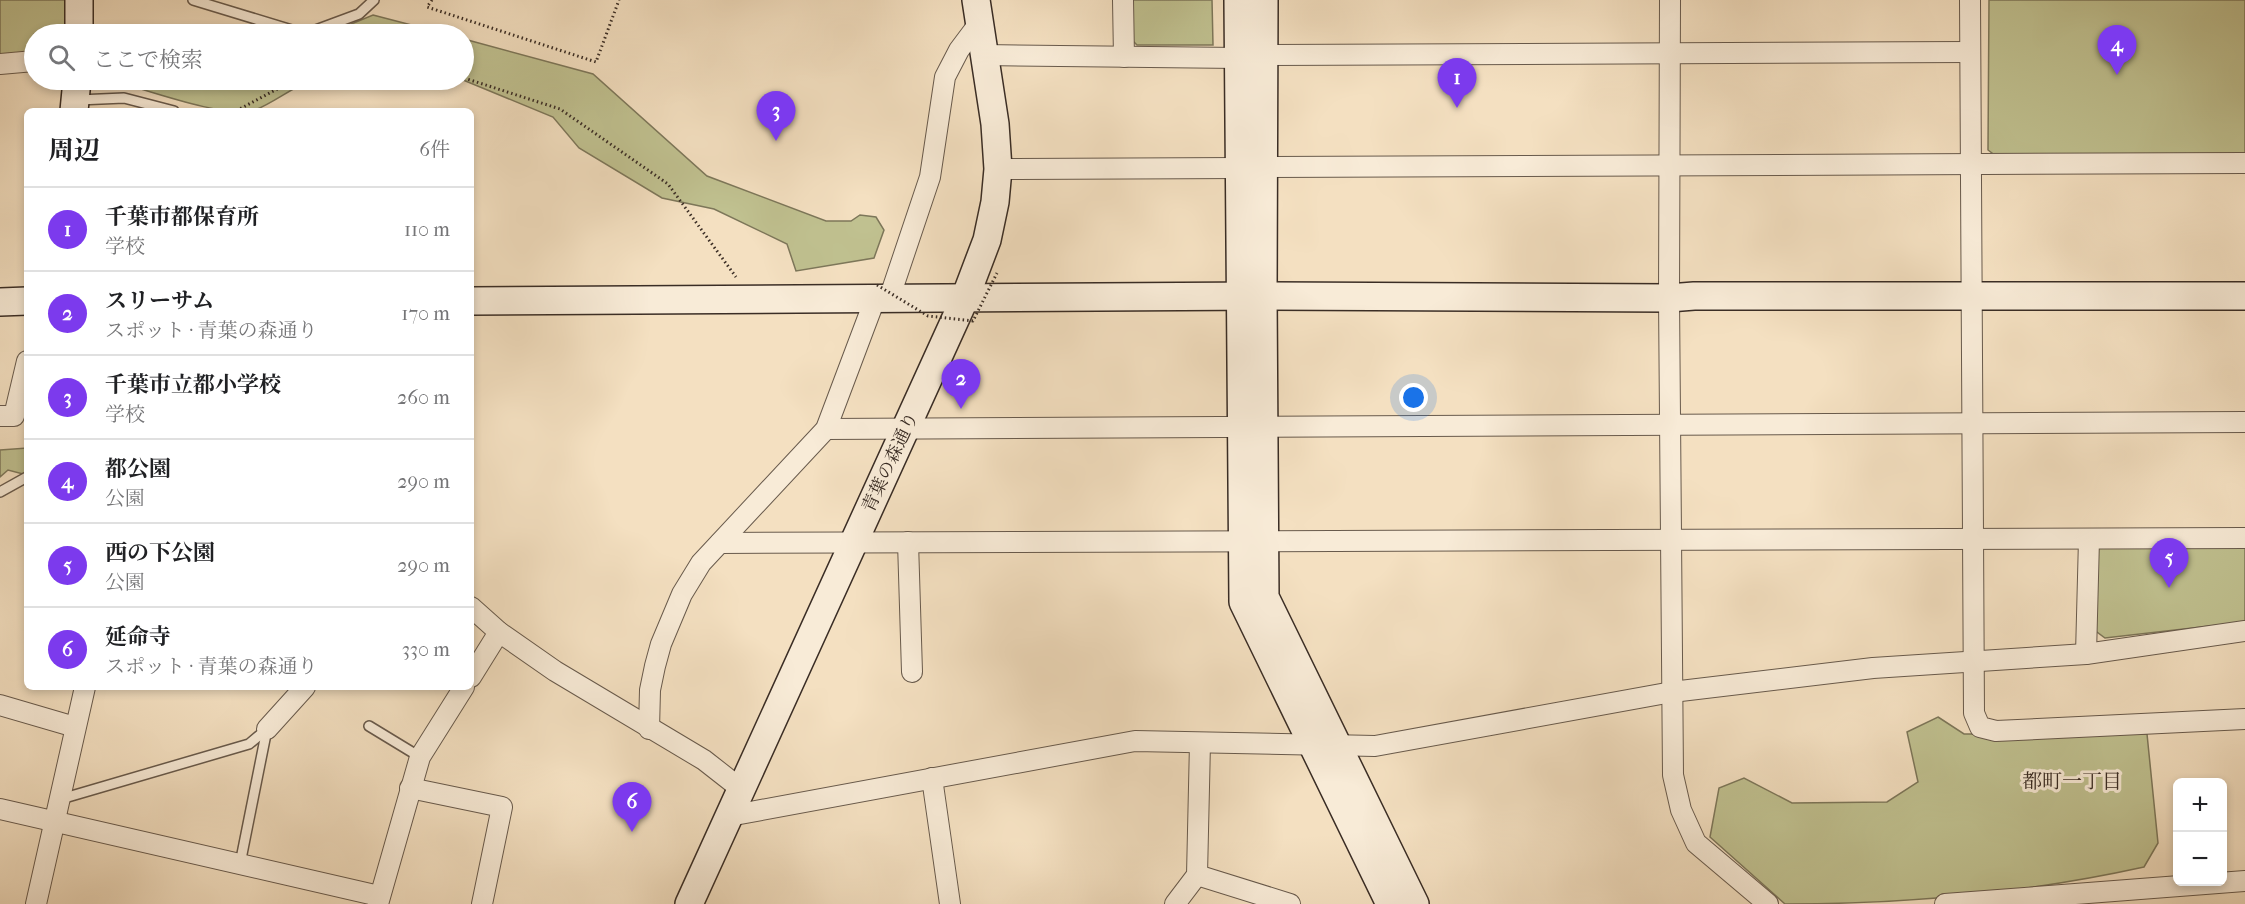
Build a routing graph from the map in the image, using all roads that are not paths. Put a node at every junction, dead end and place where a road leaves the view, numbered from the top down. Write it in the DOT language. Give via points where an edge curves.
graph roads {
  1 [pos="79,0"];
  2 [pos="193,0"];
  3 [pos="374,0"];
  4 [pos="1124,0"];
  5 [pos="1238,0"];
  6 [pos="1264,0"];
  7 [pos="1670,0"];
  8 [pos="1970,0"];
  9 [pos="224,5"];
  10 [pos="978,11"];
  11 [pos="79,24"];
  12 [pos="276,24"];
  13 [pos="332,24"];
  14 [pos="1970,52"];
  15 [pos="1671,53"];
  16 [pos="983,55"];
  17 [pos="1124,57"];
  18 [pos="1251,57"];
  19 [pos="24,62"];
  20 [pos="0,64"];
  21 [pos="75,97"];
  22 [pos="162,108"];
  23 [pos="2245,163"];
  24 [pos="1971,164"];
  25 [pos="1671,165"];
  26 [pos="1251,167"];
  27 [pos="998,169"];
  28 [pos="880,294"];
  29 [pos="1972,295"];
  30 [pos="1251,296"];
  31 [pos="2245,296"];
  32 [pos="965,298"];
  33 [pos="1669,298"];
  34 [pos="24,301"];
  35 [pos="474,301"];
  36 [pos="0,302"];
  37 [pos="24,374"];
  38 [pos="0,416"];
  39 [pos="2245,422"];
  40 [pos="1972,423"];
  41 [pos="1671,425"];
  42 [pos="1253,427"];
  43 [pos="906,428"];
  44 [pos="826,429"];
  45 [pos="24,479"];
  46 [pos="0,492"];
  47 [pos="2245,538"];
  48 [pos="1973,539"];
  49 [pos="2089,539"];
  50 [pos="1672,540"];
  51 [pos="1254,541"];
  52 [pos="853,542"];
  53 [pos="908,542"];
  54 [pos="720,543"];
  55 [pos="474,610"];
  56 [pos="499,632"];
  57 [pos="2245,632"];
  58 [pos="2086,654"];
  59 [pos="1974,662"];
  60 [pos="474,671"];
  61 [pos="912,672"];
  62 [pos="84,690"];
  63 [pos="302,690"];
  64 [pos="462,690"];
  65 [pos="1672,693"];
  66 [pos="0,705"];
  67 [pos="2245,719"];
  68 [pos="369,726"];
  69 [pos="75,727"];
  70 [pos="267,729"];
  71 [pos="649,729"];
  72 [pos="1200,743"];
  73 [pos="1325,745"];
  74 [pos="420,757"];
  75 [pos="932,778"];
  76 [pos="410,788"];
  77 [pos="741,789"];
  78 [pos="60,799"];
  79 [pos="0,809"];
  80 [pos="729,816"];
  81 [pos="55,822"];
  82 [pos="240,864"];
  83 [pos="1197,875"];
  84 [pos="2245,881"];
  85 [pos="2087,899"];
  86 [pos="378,900"];
  87 [pos="36,904"];
  88 [pos="482,904"];
  89 [pos="689,904"];
  90 [pos="950,904"];
  91 [pos="1175,904"];
  92 [pos="1290,904"];
  93 [pos="1390,904"];
  94 [pos="1415,904"];
  95 [pos="1768,904"];
  96 [pos="1945,904"];
  1 -- 11 [label="street"];
  2 -- 9 [label="lane"];
  3 -- 13 [label="lane" via="359,14"];
  4 -- 17 [label="street"];
  5 -- 18 [label="street"];
  6 -- 18 [label="street"];
  7 -- 15 [label="street"];
  8 -- 14 [label="street"];
  9 -- 12 [label="lane"];
  10 -- 16 [label="street, 青葉の森通り"];
  10 -- 28 [label="street" via="945,77 930,177"];
  14 -- 15 [label="street"];
  14 -- 24 [label="street"];
  15 -- 18 [label="street"];
  15 -- 25 [label="street"];
  16 -- 17 [label="street"];
  16 -- 27 [label="street, 青葉の森通り"];
  17 -- 18 [label="street"];
  18 -- 26 [label="street"];
  19 -- 20 [label="street"];
  21 -- 22 [label="lane" via="124,98"];
  23 -- 24 [label="street"];
  24 -- 25 [label="street"];
  24 -- 29 [label="street"];
  25 -- 26 [label="street"];
  25 -- 33 [label="street"];
  26 -- 27 [label="street"];
  26 -- 30 [label="street"];
  27 -- 32 [label="street, 青葉の森通り" via="987,240"];
  28 -- 32 [label="street"];
  28 -- 35 [label="street" via="746,301"];
  28 -- 44 [label="street"];
  29 -- 31 [label="street"];
  29 -- 33 [label="street"];
  29 -- 40 [label="street"];
  30 -- 32 [label="street"];
  30 -- 33 [label="street"];
  30 -- 42 [label="street"];
  32 -- 43 [label="street, 青葉の森通り"];
  33 -- 41 [label="street"];
  34 -- 36 [label="street"];
  37 -- 38 [label="street" via="14,416"];
  39 -- 40 [label="street"];
  40 -- 41 [label="street"];
  40 -- 48 [label="street"];
  41 -- 42 [label="street"];
  41 -- 50 [label="street"];
  42 -- 43 [label="street"];
  42 -- 51 [label="street"];
  43 -- 44 [label="street"];
  43 -- 52 [label="street, 青葉の森通り"];
  44 -- 54 [label="street"];
  45 -- 46 [label="lane"];
  47 -- 49 [label="street"];
  48 -- 49 [label="street"];
  48 -- 50 [label="street"];
  48 -- 59 [label="street"];
  49 -- 58 [label="street"];
  50 -- 51 [label="street"];
  50 -- 65 [label="street"];
  51 -- 53 [label="street"];
  51 -- 73 [label="street" via="1265,597"];
  52 -- 53 [label="street"];
  52 -- 54 [label="street"];
  52 -- 77 [label="street, 青葉の森通り"];
  53 -- 61 [label="street"];
  54 -- 71 [label="street" via="682,594 662,644 650,690"];
  55 -- 56 [label="street"];
  56 -- 60 [label="street"];
  56 -- 71 [label="street"];
  57 -- 58 [label="street"];
  58 -- 59 [label="street"];
  59 -- 65 [label="street" via="1873,668"];
  59 -- 67 [label="street" via="1974,713 1980,727 1996,731"];
  62 -- 69 [label="street"];
  63 -- 70 [label="street"];
  64 -- 74 [label="street"];
  65 -- 73 [label="street" via="1375,746"];
  65 -- 95 [label="street" via="1673,775 1681,810 1696,843"];
  66 -- 69 [label="street"];
  68 -- 74 [label="lane"];
  69 -- 78 [label="street"];
  70 -- 78 [label="lane" via="249,744"];
  70 -- 82 [label="lane"];
  71 -- 77 [label="street" via="704,760"];
  72 -- 73 [label="street"];
  72 -- 75 [label="street" via="1135,741"];
  72 -- 83 [label="street"];
  73 -- 93 [label="street"];
  73 -- 94 [label="street"];
  74 -- 76 [label="street"];
  75 -- 80 [label="street"];
  75 -- 90 [label="street"];
  76 -- 86 [label="street"];
  76 -- 88 [label="street" via="502,807"];
  77 -- 80 [label="street, 青葉の森通り"];
  78 -- 81 [label="street"];
  79 -- 81 [label="street"];
  80 -- 89 [label="street, 青葉の森通り"];
  81 -- 82 [label="street"];
  81 -- 87 [label="street"];
  82 -- 86 [label="street"];
  83 -- 91 [label="street"];
  83 -- 92 [label="street"];
  84 -- 85 [label="street"];
  85 -- 96 [label="street"];
}
